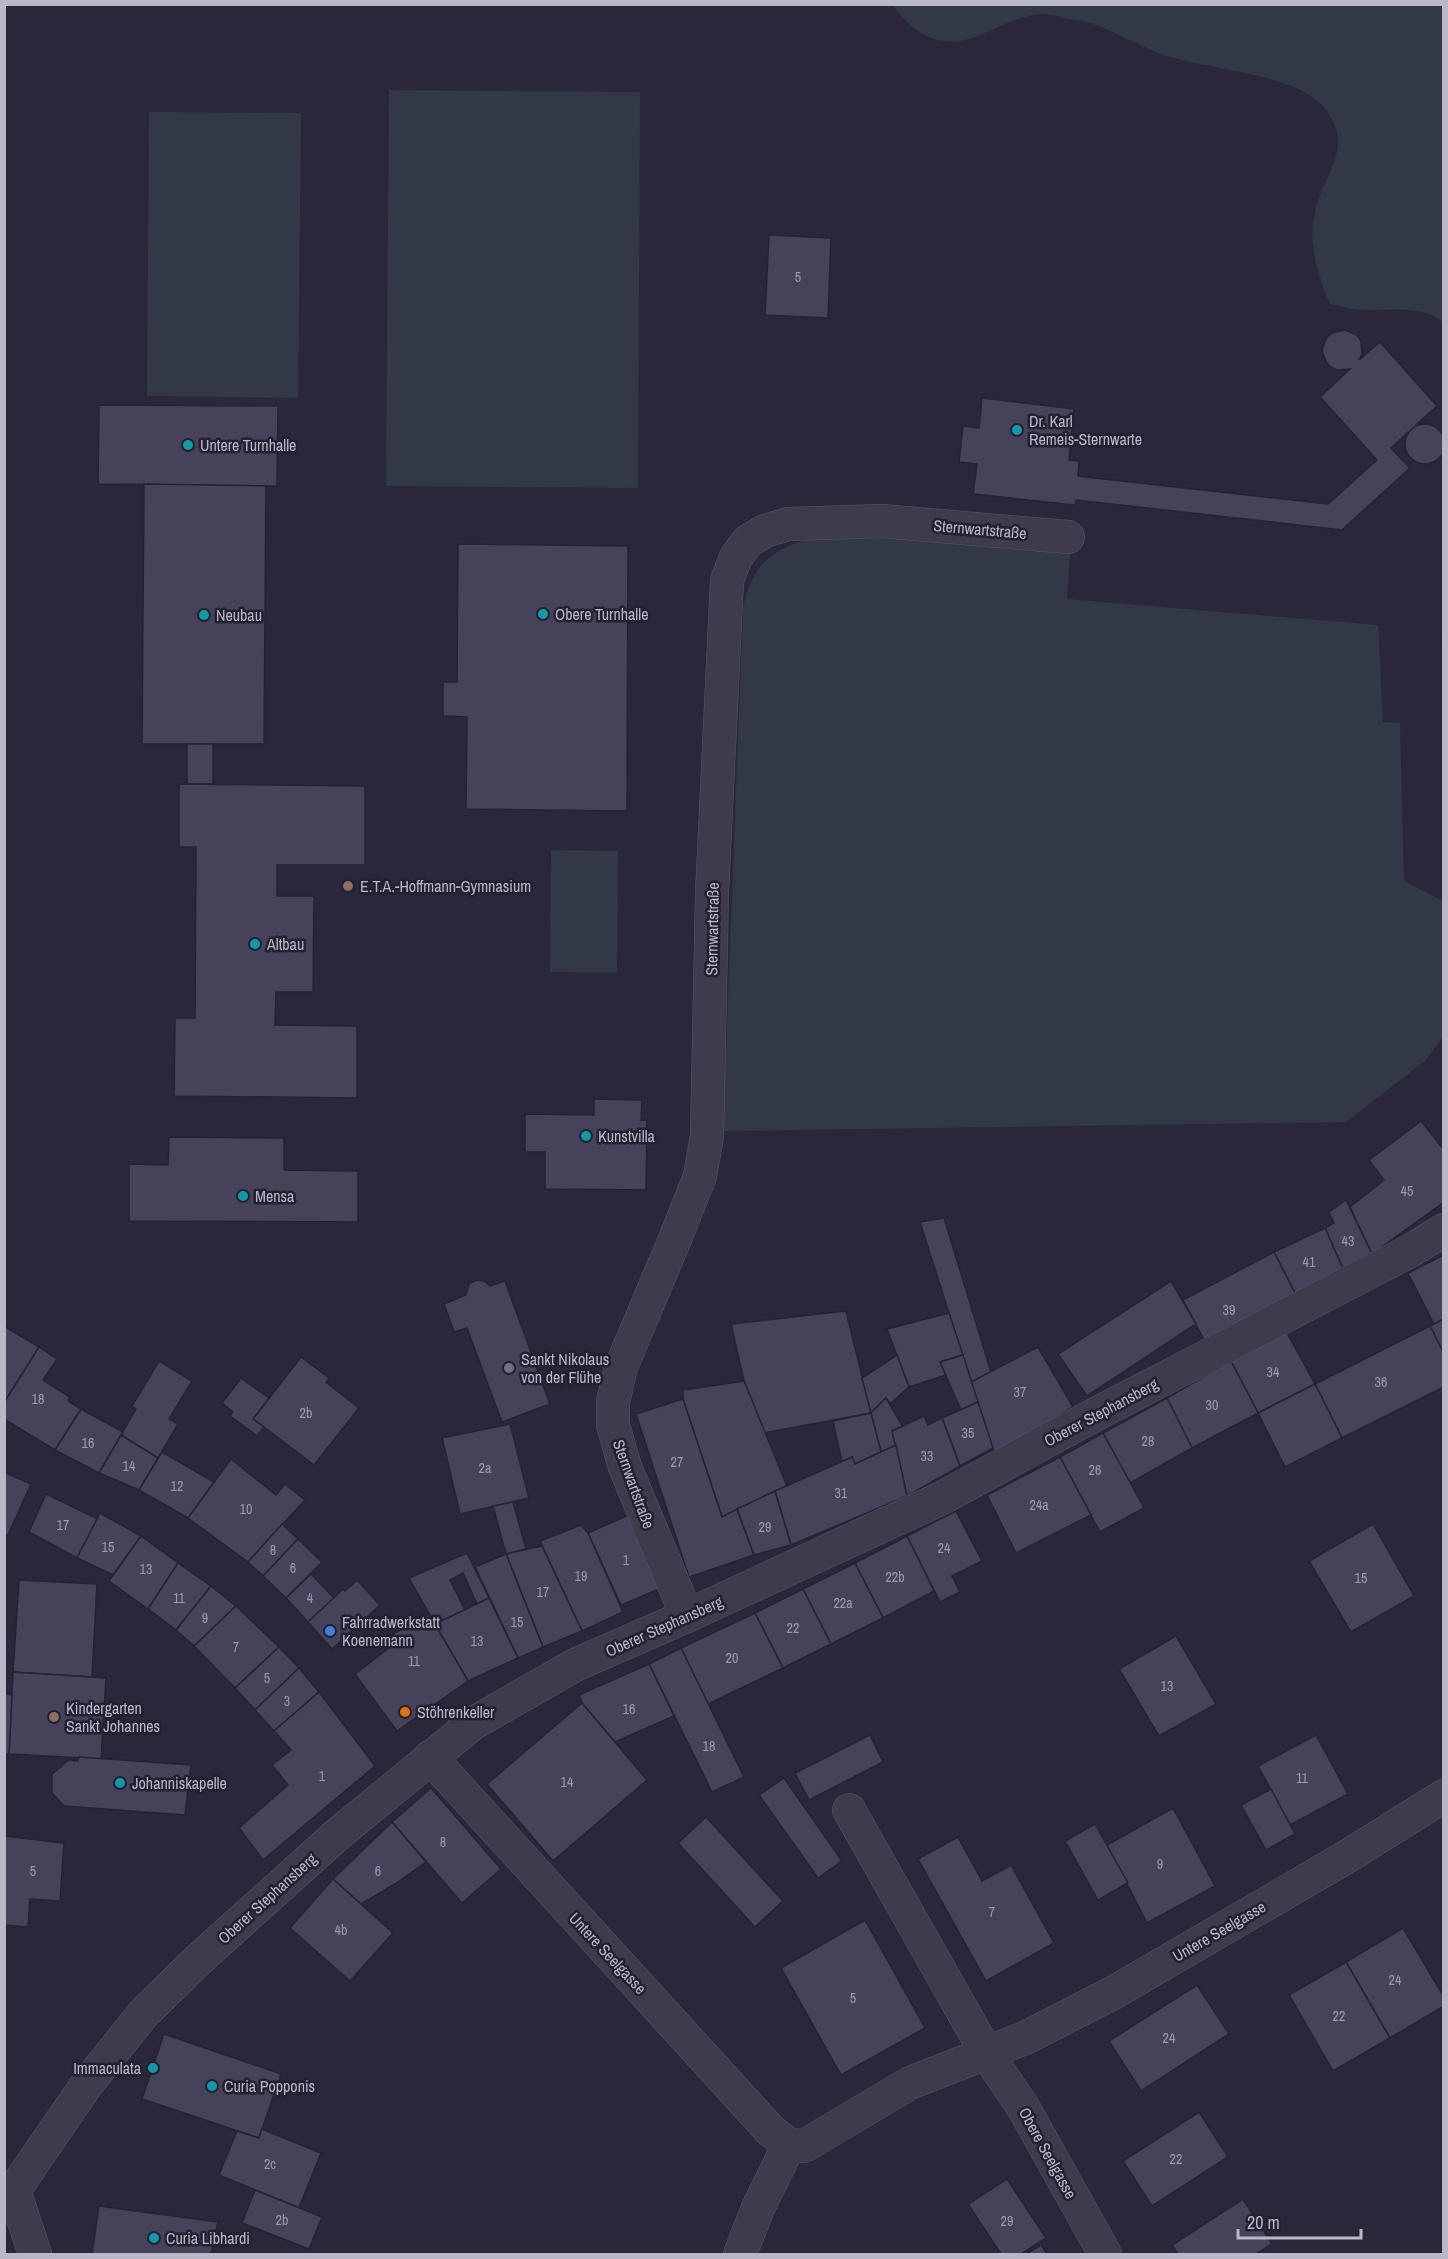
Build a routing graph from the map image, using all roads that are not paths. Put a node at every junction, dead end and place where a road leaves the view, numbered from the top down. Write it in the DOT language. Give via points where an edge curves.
graph roads {
  1 [pos="1068,537"];
  2 [pos="1443,1230"];
  3 [pos="687,1616"];
  4 [pos="430,1757"];
  5 [pos="1443,1796"];
  6 [pos="849,1810"];
  7 [pos="987,2054"];
  8 [pos="789,2145"];
  9 [pos="9,2198"];
  10 [pos="35,2254"];
  11 [pos="740,2254"];
  12 [pos="1105,2254"];
  1 -- 3 [label="street, Sternwartstraße" via="882,521 788,524 748,541 727,580 712,893 707,1136 700,1176 621,1367 613,1413 625,1467"];
  2 -- 3 [label="street, Oberer Stephansberg" via="942,1498"];
  3 -- 4 [label="street, Oberer Stephansberg" via="575,1665 472,1724"];
  4 -- 8 [label="street, Untere Seelgasse" via="771,2131"];
  4 -- 9 [label="street, Oberer Stephansberg" via="237,1924 143,2014 87,2084"];
  5 -- 7 [label="street, Untere Seelgasse" via="1113,1993"];
  6 -- 7 [label="street"];
  7 -- 8 [label="street, Untere Seelgasse" via="910,2083 804,2146"];
  7 -- 12 [label="street, Obere Seelgasse" via="1023,2107"];
  8 -- 11 [label="street"];
  9 -- 10 [label="street, Oberer Stephansberg"];
}
